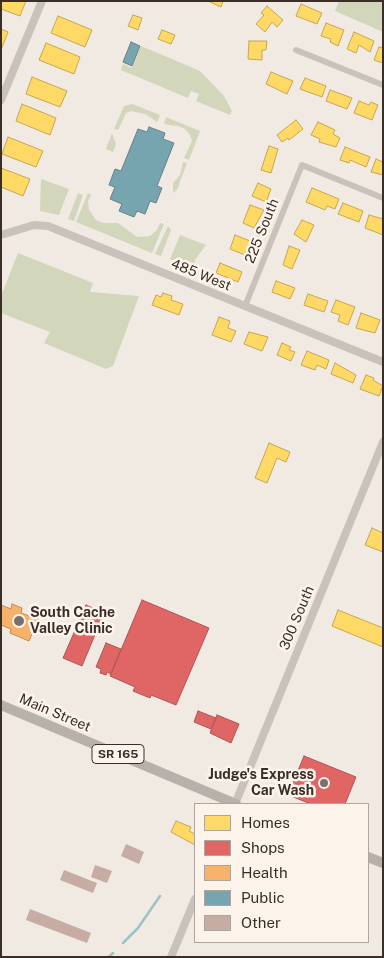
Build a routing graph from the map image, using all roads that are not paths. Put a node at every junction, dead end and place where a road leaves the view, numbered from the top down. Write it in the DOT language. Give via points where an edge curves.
graph roads {
  1 [pos="42,1"];
  2 [pos="296,50"];
  3 [pos="383,85"];
  4 [pos="1,100"];
  5 [pos="383,198"];
  6 [pos="3,233"];
  7 [pos="245,306"];
  8 [pos="383,362"];
  9 [pos="383,442"];
  10 [pos="1,705"];
  11 [pos="233,803"];
  12 [pos="235,803"];
  13 [pos="369,857"];
  14 [pos="383,864"];
  15 [pos="194,901"];
  16 [pos="171,957"];
  1 -- 4 [label="street"];
  2 -- 3 [label="street"];
  5 -- 7 [label="street, 225 South" via="302,165"];
  6 -- 7 [label="street, 485 West" via="34,224 48,226"];
  7 -- 8 [label="street, 485 West"];
  9 -- 12 [label="street, 300 South"];
  10 -- 11 [label="main road, Main Street / SR 165"];
  13 -- 14 [label="main road"];
  15 -- 16 [label="street"];
}
